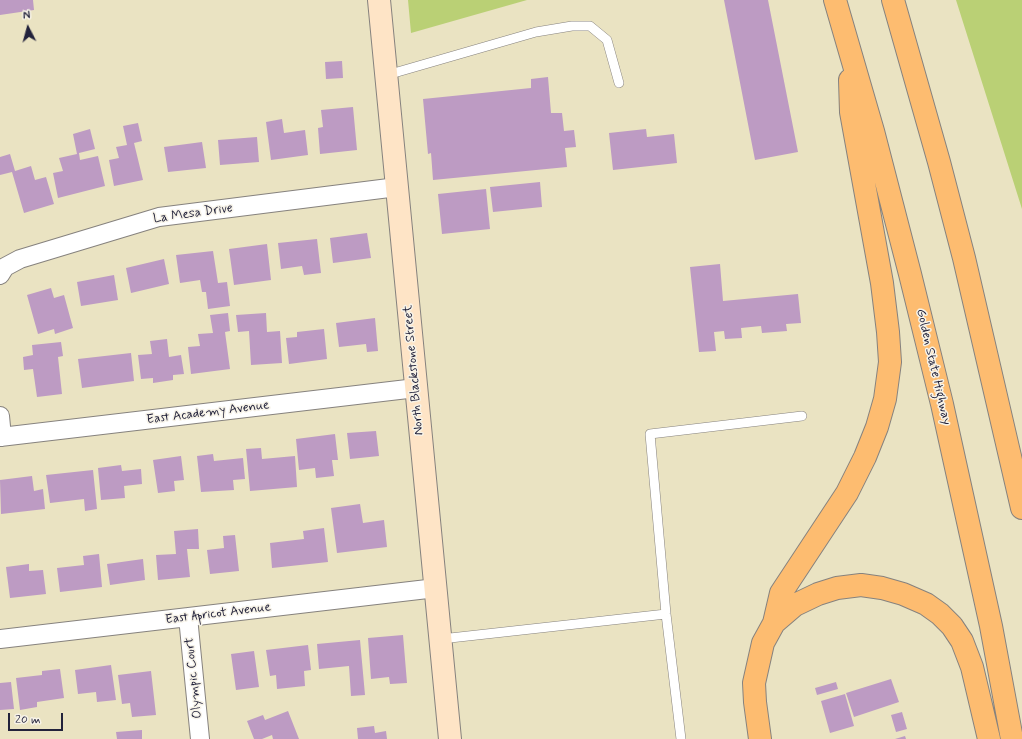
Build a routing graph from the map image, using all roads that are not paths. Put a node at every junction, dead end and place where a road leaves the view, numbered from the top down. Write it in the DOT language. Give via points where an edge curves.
graph roads {
  1 [pos="380,0"];
  2 [pos="835,0"];
  3 [pos="893,0"];
  4 [pos="849,46"];
  5 [pos="387,75"];
  6 [pos="619,83"];
  7 [pos="397,188"];
  8 [pos="0,275"];
  9 [pos="416,388"];
  10 [pos="0,416"];
  11 [pos="802,416"];
  12 [pos="1,437"];
  13 [pos="1022,508"];
  14 [pos="436,588"];
  15 [pos="666,614"];
  16 [pos="188,617"];
  17 [pos="774,623"];
  18 [pos="0,639"];
  19 [pos="441,639"];
  20 [pos="200,739"];
  21 [pos="450,739"];
  22 [pos="681,739"];
  23 [pos="760,739"];
  24 [pos="988,739"];
  25 [pos="1012,739"];
  1 -- 5 [label="main road, North Blackstone Street"];
  2 -- 4 [label="highway, Golden State Highway"];
  3 -- 13 [label="highway" via="964,258"];
  4 -- 17 [label="highway" via="851,112 882,283 890,362 885,399 865,457 847,493 780,593"];
  4 -- 25 [label="highway, Golden State Highway" via="875,138 940,396 991,626"];
  5 -- 6 [label="lane" via="536,32 590,26 607,40"];
  5 -- 7 [label="main road, North Blackstone Street"];
  7 -- 8 [label="street, La Mesa Drive" via="159,217 20,260 5,266"];
  7 -- 9 [label="main road, North Blackstone Street"];
  9 -- 12 [label="street, East Academy Avenue"];
  9 -- 14 [label="main road, North Blackstone Street"];
  10 -- 12 [label="street"];
  11 -- 15 [label="lane" via="650,434"];
  14 -- 16 [label="street, East Apricot Avenue"];
  14 -- 19 [label="main road, North Blackstone Street"];
  15 -- 19 [label="lane"];
  15 -- 22 [label="lane"];
  16 -- 18 [label="street, East Apricot Avenue"];
  16 -- 20 [label="street, Olympic Court"];
  17 -- 23 [label="highway" via="763,643 754,683"];
  17 -- 24 [label="highway" via="795,605 837,588 861,585 882,588 926,604 952,626 962,641 972,667"];
  19 -- 21 [label="main road, North Blackstone Street"];
}
